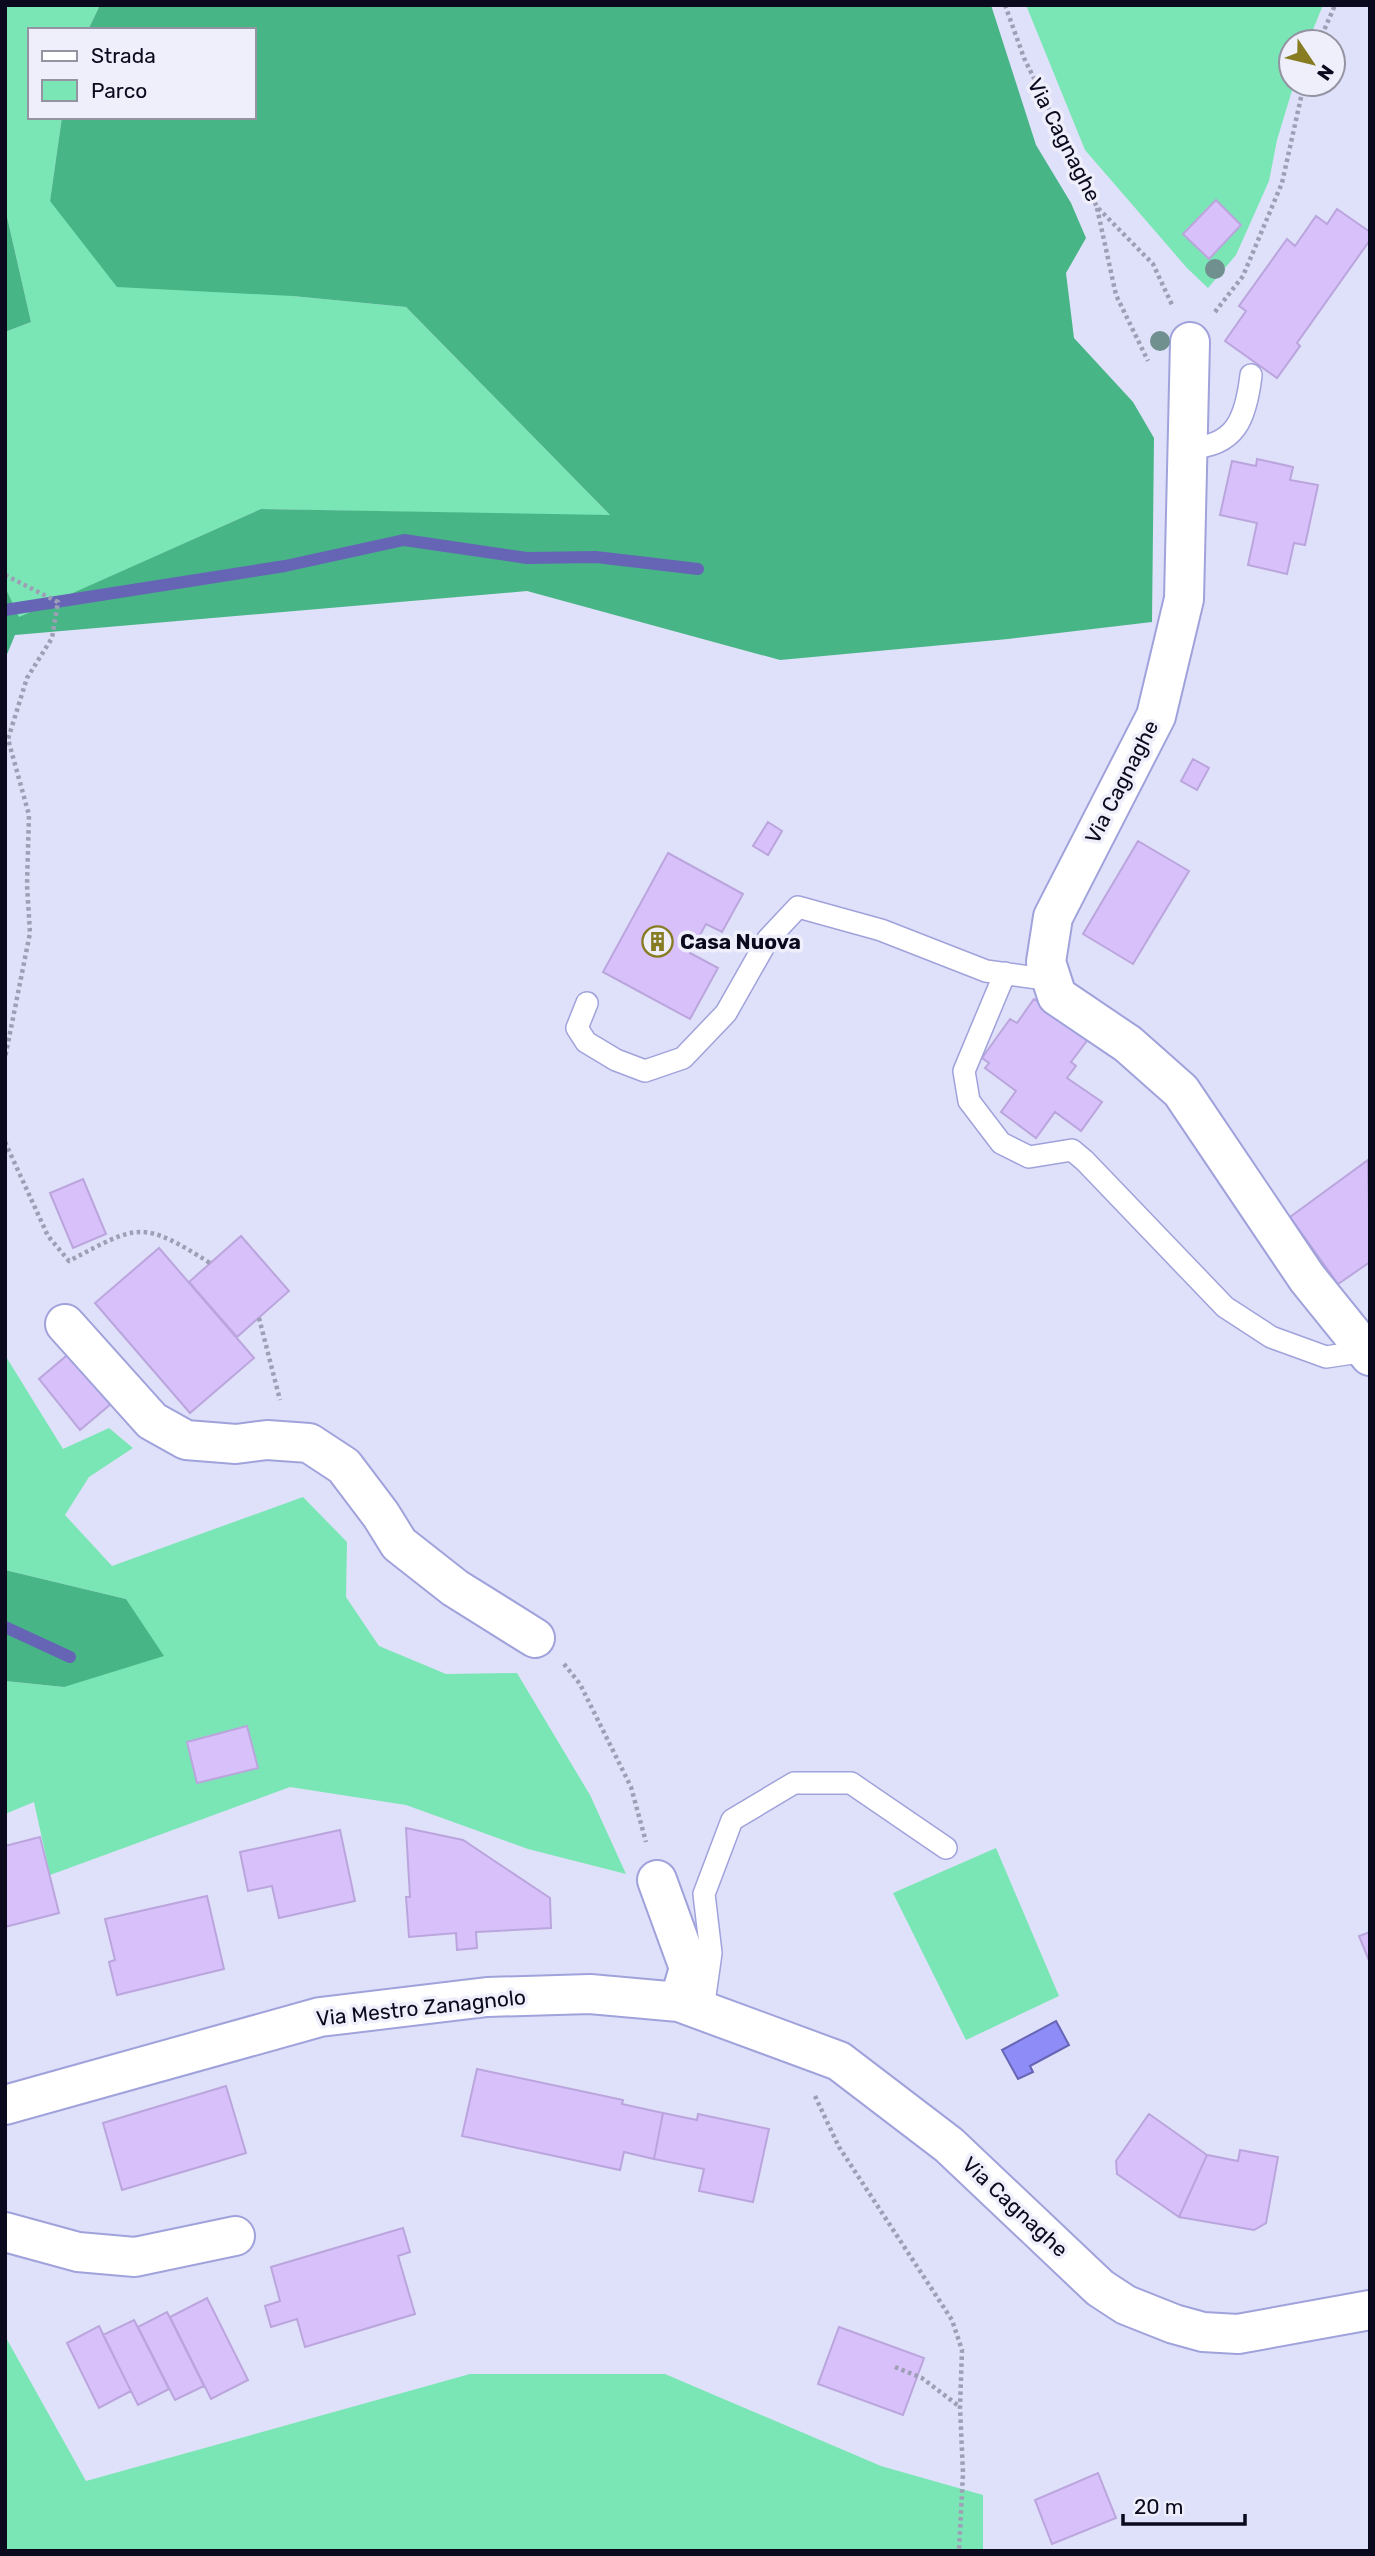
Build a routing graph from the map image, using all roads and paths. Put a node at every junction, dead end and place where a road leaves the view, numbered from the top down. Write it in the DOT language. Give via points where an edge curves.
graph roads {
  1 [pos="1005,5"];
  2 [pos="1335,5"];
  3 [pos="1325,28"];
  4 [pos="1301,98"];
  5 [pos="1097,207"];
  6 [pos="1190,342"];
  7 [pos="1152,368"];
  8 [pos="1251,375"];
  9 [pos="1188,448"];
  10 [pos="5,575"];
  11 [pos="1005,974"];
  12 [pos="1052,980"];
  13 [pos="587,1003"];
  14 [pos="5,1058"];
  15 [pos="5,1142"];
  16 [pos="211,1263"];
  17 [pos="259,1318"];
  18 [pos="65,1324"];
  19 [pos="1368,1354"];
  20 [pos="309,1443"];
  21 [pos="535,1638"];
  22 [pos="946,1848"];
  23 [pos="657,1880"];
  24 [pos="692,2006"];
  25 [pos="796,2044"];
  26 [pos="5,2105"];
  27 [pos="5,2232"];
  28 [pos="235,2236"];
  29 [pos="1370,2310"];
  30 [pos="895,2367"];
  31 [pos="960,2407"];
  32 [pos="959,2551"];
  1 -- 5 [label="path, Via Cagnaghe" via="1024,58"];
  2 -- 3 [label="path"];
  4 -- 6 [label="path" via="1282,183 1243,276"];
  5 -- 6 [label="path, Via Cagnaghe" via="1153,264"];
  5 -- 7 [label="path" via="1116,295"];
  6 -- 9 [label="street, Via Cagnaghe"];
  8 -- 9 [label="lane" via="1247,405 1235,429 1213,446"];
  9 -- 12 [label="street, Via Cagnaghe" via="1184,600 1156,716 1053,917 1046,962"];
  10 -- 14 [label="path" via="58,602 52,638 27,678 8,739 29,815 30,933"];
  11 -- 12 [label="lane"];
  11 -- 13 [label="lane" via="986,971 881,930 797,907 768,939 726,1013 683,1058 645,1071 616,1060 586,1042 577,1028"];
  11 -- 19 [label="lane" via="964,1071 969,1101 1001,1143 1029,1157 1072,1150 1225,1307 1271,1337 1326,1357"];
  12 -- 19 [label="street" via="1057,996 1128,1044 1181,1091 1307,1278"];
  15 -- 16 [label="path" via="48,1236 69,1261 120,1234 148,1231 172,1238"];
  17 -- 20 [label="path" via="286,1419"];
  18 -- 20 [label="street" via="152,1421 186,1440"];
  20 -- 21 [label="street" via="344,1466 399,1544 455,1588"];
  21 -- 23 [label="path" via="559,1657 580,1684 631,1787"];
  22 -- 24 [label="lane" via="851,1783 794,1783 732,1820 704,1894 711,1952"];
  23 -- 24 [label="street" via="689,1968"];
  24 -- 25 [label="street, Via Cagnaghe"];
  24 -- 26 [label="street, Via Mestro Zanagnolo" via="590,1994 487,1997 320,2017"];
  25 -- 29 [label="street, Via Cagnaghe" via="839,2061 949,2145 1100,2288 1126,2305 1203,2332 1238,2334"];
  25 -- 31 [label="path" via="839,2147 952,2320 962,2350"];
  27 -- 28 [label="street" via="78,2252 135,2257"];
  30 -- 31 [label="path" via="922,2378"];
  31 -- 32 [label="path"];
}
